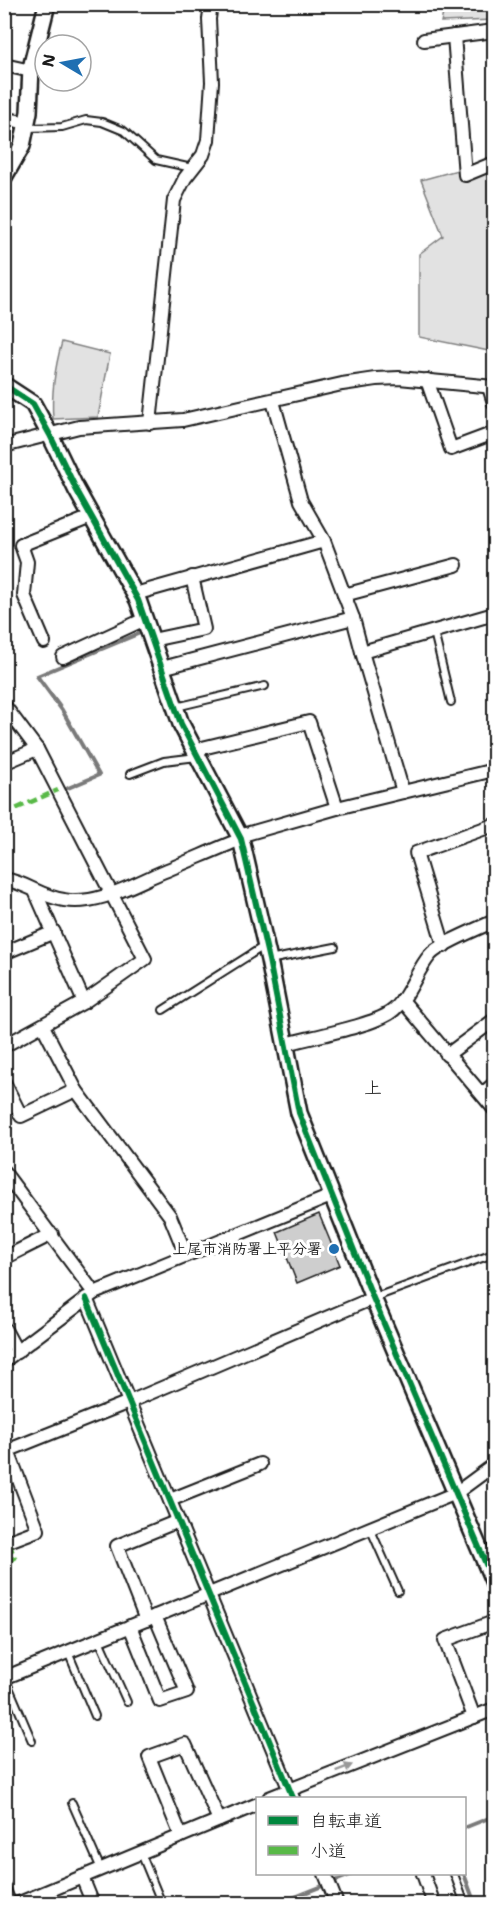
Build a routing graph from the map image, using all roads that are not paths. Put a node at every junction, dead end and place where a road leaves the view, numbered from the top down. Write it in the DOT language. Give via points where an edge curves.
graph roads {
  1 [pos="47,4"];
  2 [pos="211,4"];
  3 [pos="495,31"];
  4 [pos="454,36"];
  5 [pos="424,40"];
  6 [pos="4,65"];
  7 [pos="31,71"];
  8 [pos="4,118"];
  9 [pos="26,125"];
  10 [pos="495,163"];
  11 [pos="193,168"];
  12 [pos="4,177"];
  13 [pos="427,380"];
  14 [pos="4,385"];
  15 [pos="492,387"];
  16 [pos="273,400"];
  17 [pos="495,403"];
  18 [pos="150,423"];
  19 [pos="495,433"];
  20 [pos="50,435"];
  21 [pos="4,446"];
  22 [pos="91,517"];
  23 [pos="324,541"];
  24 [pos="456,565"];
  25 [pos="192,577"];
  26 [pos="135,594"];
  27 [pos="344,595"];
  28 [pos="492,614"];
  29 [pos="353,618"];
  30 [pos="145,620"];
  31 [pos="495,629"];
  32 [pos="434,631"];
  33 [pos="152,640"];
  34 [pos="44,642"];
  35 [pos="362,652"];
  36 [pos="63,657"];
  37 [pos="162,668"];
  38 [pos="265,686"];
  39 [pos="451,702"];
  40 [pos="4,705"];
  41 [pos="175,707"];
  42 [pos="37,748"];
  43 [pos="196,754"];
  44 [pos="4,763"];
  45 [pos="495,770"];
  46 [pos="130,774"];
  47 [pos="403,792"];
  48 [pos="337,808"];
  49 [pos="495,825"];
  50 [pos="240,838"];
  51 [pos="4,879"];
  52 [pos="35,891"];
  53 [pos="111,893"];
  54 [pos="495,921"];
  55 [pos="54,933"];
  56 [pos="444,946"];
  57 [pos="335,947"];
  58 [pos="4,953"];
  59 [pos="267,953"];
  60 [pos="402,1000"];
  61 [pos="84,1002"];
  62 [pos="163,1010"];
  63 [pos="495,1020"];
  64 [pos="43,1026"];
  65 [pos="286,1044"];
  66 [pos="4,1046"];
  67 [pos="447,1054"];
  68 [pos="4,1082"];
  69 [pos="495,1084"];
  70 [pos="76,1090"];
  71 [pos="482,1094"];
  72 [pos="495,1109"];
  73 [pos="4,1172"];
  74 [pos="331,1196"];
  75 [pos="52,1234"];
  76 [pos="495,1252"];
  77 [pos="186,1255"];
  78 [pos="4,1258"];
  79 [pos="90,1295"];
  80 [pos="373,1298"];
  81 [pos="4,1328"];
  82 [pos="17,1352"];
  83 [pos="4,1361"];
  84 [pos="129,1402"];
  85 [pos="6,1451"];
  86 [pos="260,1464"];
  87 [pos="495,1466"];
  88 [pos="456,1493"];
  89 [pos="170,1500"];
  90 [pos="178,1521"];
  91 [pos="370,1528"];
  92 [pos="9,1541"];
  93 [pos="495,1582"];
  94 [pos="398,1591"];
  95 [pos="209,1594"];
  96 [pos="151,1618"];
  97 [pos="495,1622"];
  98 [pos="130,1626"];
  99 [pos="99,1639"];
  100 [pos="68,1652"];
  101 [pos="5,1678"];
  102 [pos="127,1702"];
  103 [pos="495,1709"];
  104 [pos="95,1716"];
  105 [pos="474,1717"];
  106 [pos="32,1741"];
  107 [pos="292,1794"];
  108 [pos="275,1797"];
  109 [pos="72,1803"];
  110 [pos="256,1805"];
  111 [pos="219,1820"];
  112 [pos="181,1836"];
  113 [pos="141,1852"];
  114 [pos="101,1869"];
  115 [pos="325,1875"];
  116 [pos="423,1875"];
  117 [pos="454,1875"];
  118 [pos="82,1877"];
  119 [pos="4,1882"];
  120 [pos="15,1904"];
  121 [pos="93,1904"];
  122 [pos="162,1904"];
  123 [pos="337,1904"];
  124 [pos="434,1904"];
  125 [pos="465,1904"];
  1 -- 7 [label="street"];
  2 -- 11 [label="street" via="208,140"];
  3 -- 4 [label="street"];
  4 -- 5 [label="street"];
  4 -- 10 [label="street" via="465,175"];
  6 -- 7 [label="street"];
  7 -- 9 [label="street"];
  8 -- 9 [label="street"];
  9 -- 11 [label="lane" via="62,127 86,120 102,122 124,131 156,160"];
  9 -- 12 [label="street" via="22,146"];
  11 -- 18 [label="street" via="174,200"];
  13 -- 15 [label="street"];
  13 -- 16 [label="street" via="376,379"];
  13 -- 19 [label="street" via="451,449"];
  14 -- 20 [label="street" via="33,404"];
  15 -- 17 [label="street"];
  16 -- 18 [label="street" via="183,420"];
  16 -- 23 [label="street" via="301,501"];
  18 -- 20 [label="street" via="79,428"];
  20 -- 21 [label="street"];
  20 -- 22 [label="street"];
  22 -- 26 [label="street"];
  22 -- 34 [label="street" via="21,545 27,562 24,595"];
  23 -- 25 [label="street"];
  23 -- 27 [label="street"];
  24 -- 27 [label="street"];
  25 -- 26 [label="street"];
  25 -- 33 [label="street" via="204,629"];
  26 -- 30 [label="street"];
  27 -- 29 [label="street"];
  28 -- 31 [label="lane"];
  28 -- 32 [label="street"];
  29 -- 35 [label="street"];
  29 -- 37 [label="street"];
  30 -- 33 [label="street"];
  30 -- 36 [label="street"];
  32 -- 35 [label="street"];
  32 -- 39 [label="lane"];
  33 -- 37 [label="street"];
  35 -- 47 [label="street"];
  37 -- 41 [label="street"];
  38 -- 41 [label="lane"];
  40 -- 42 [label="street"];
  41 -- 43 [label="street"];
  42 -- 44 [label="street"];
  42 -- 53 [label="street"];
  43 -- 46 [label="lane"];
  43 -- 48 [label="street" via="309,722"];
  43 -- 50 [label="street"];
  45 -- 47 [label="street"];
  47 -- 48 [label="street"];
  48 -- 50 [label="street"];
  49 -- 56 [label="street" via="416,853"];
  50 -- 53 [label="street"];
  50 -- 59 [label="street"];
  51 -- 52 [label="street" via="21,882"];
  52 -- 53 [label="street" via="66,901"];
  52 -- 55 [label="street"];
  53 -- 61 [label="street" via="145,959"];
  54 -- 56 [label="street"];
  55 -- 58 [label="street"];
  55 -- 61 [label="street"];
  56 -- 60 [label="street" via="432,952"];
  57 -- 59 [label="lane"];
  59 -- 62 [label="lane"];
  59 -- 65 [label="street"];
  60 -- 65 [label="street" via="391,1013 370,1022"];
  60 -- 67 [label="street"];
  61 -- 64 [label="street"];
  63 -- 67 [label="street"];
  64 -- 66 [label="street"];
  64 -- 70 [label="street"];
  65 -- 74 [label="street" via="299,1113"];
  67 -- 71 [label="street"];
  68 -- 70 [label="street" via="21,1116"];
  69 -- 71 [label="street"];
  70 -- 77 [label="street" via="170,1216"];
  71 -- 72 [label="street"];
  73 -- 75 [label="street"];
  74 -- 77 [label="street"];
  74 -- 80 [label="street"];
  75 -- 78 [label="street"];
  75 -- 79 [label="street"];
  76 -- 80 [label="lane"];
  77 -- 79 [label="street"];
  79 -- 82 [label="street"];
  79 -- 84 [label="street"];
  80 -- 84 [label="street"];
  80 -- 88 [label="street"];
  81 -- 82 [label="street"];
  82 -- 83 [label="street"];
  84 -- 85 [label="street"];
  84 -- 89 [label="street"];
  85 -- 92 [label="street" via="38,1530"];
  86 -- 89 [label="street"];
  87 -- 88 [label="street"];
  88 -- 91 [label="street"];
  88 -- 93 [label="street"];
  89 -- 90 [label="street"];
  90 -- 95 [label="street"];
  90 -- 96 [label="street" via="117,1546"];
  91 -- 94 [label="lane"];
  91 -- 95 [label="street"];
  95 -- 96 [label="street"];
  95 -- 107 [label="street"];
  96 -- 98 [label="street"];
  96 -- 98 [label="street" via="187,1692 160,1701"];
  97 -- 105 [label="street" via="445,1640"];
  98 -- 99 [label="street"];
  99 -- 100 [label="street"];
  99 -- 102 [label="lane"];
  100 -- 101 [label="street"];
  100 -- 104 [label="lane"];
  101 -- 106 [label="lane"];
  103 -- 105 [label="street"];
  107 -- 105 [label="street, one-way"];
  107 -- 108 [label="street"];
  109 -- 114 [label="lane"];
  110 -- 111 [label="street"];
  111 -- 112 [label="street"];
  111 -- 112 [label="street" via="185,1744 149,1757"];
  112 -- 113 [label="street"];
  113 -- 114 [label="street"];
  113 -- 122 [label="lane"];
  114 -- 118 [label="street"];
  115 -- 123 [label="street"];
  116 -- 124 [label="street"];
  117 -- 125 [label="lane"];
  118 -- 120 [label="street"];
  118 -- 121 [label="street"];
  119 -- 120 [label="lane"];
}
